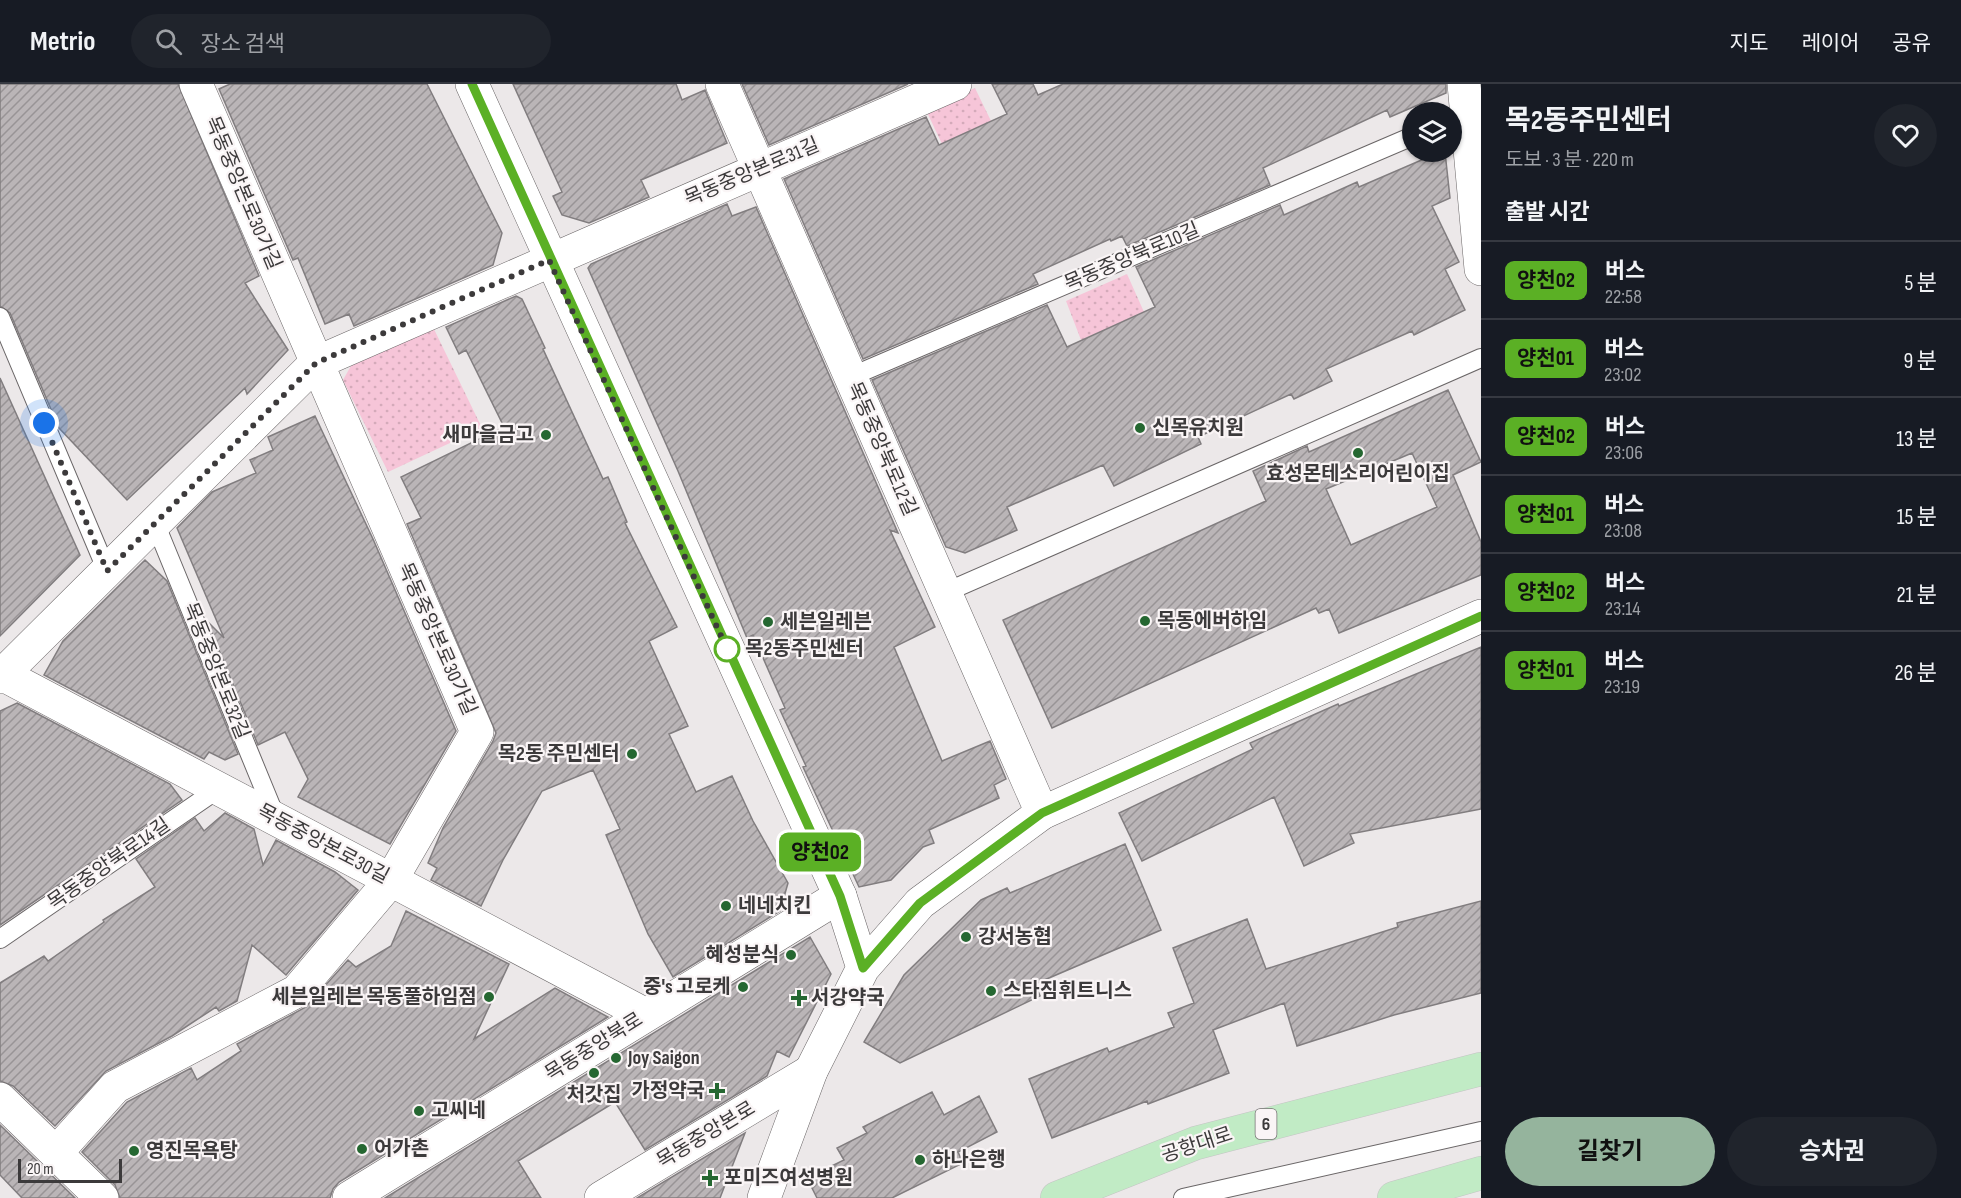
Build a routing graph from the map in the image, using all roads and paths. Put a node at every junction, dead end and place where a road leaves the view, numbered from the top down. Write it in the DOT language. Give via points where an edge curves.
graph roads {
  1 [pos="196,84"];
  2 [pos="472,84"];
  3 [pos="722,84"];
  4 [pos="956,84"];
  5 [pos="1462,113"];
  6 [pos="1402,141"];
  7 [pos="759,169"];
  8 [pos="1479,225"];
  9 [pos="549,260"];
  10 [pos="1481,269"];
  11 [pos="0,317"];
  12 [pos="1481,358"];
  13 [pos="316,363"];
  14 [pos="850,377"];
  15 [pos="155,523"];
  16 [pos="107,571"];
  17 [pos="944,592"];
  18 [pos="1481,616"];
  19 [pos="1,675"];
  20 [pos="218,789"];
  21 [pos="1042,813"];
  22 [pos="277,820"];
  23 [pos="391,880"];
  24 [pos="840,896"];
  25 [pos="0,939"];
  26 [pos="863,968"];
  27 [pos="646,1015"];
  28 [pos="1481,1069"];
  29 [pos="811,1071"];
  30 [pos="0,1099"];
  31 [pos="1481,1131"];
  32 [pos="56,1154"];
  33 [pos="1481,1173"];
  34 [pos="1223,1193"];
  35 [pos="102,1198"];
  36 [pos="349,1198"];
  37 [pos="601,1198"];
  38 [pos="764,1198"];
  39 [pos="1057,1198"];
  40 [pos="1183,1198"];
  41 [pos="1394,1198"];
  1 -- 13 [label="street, 목동중앙본로30가길"];
  2 -- 9 [label="street"];
  3 -- 7 [label="street, 목동중앙북로12길"];
  4 -- 7 [label="street, 목동중앙본로31길"];
  5 -- 8 [label="street"];
  6 -- 14 [label="lane, 목동중앙북로10길"];
  7 -- 9 [label="street, 목동중앙본로31길"];
  7 -- 14 [label="street, 목동중앙북로12길"];
  8 -- 10 [label="street"];
  9 -- 13 [label="street"];
  9 -- 24 [label="street"];
  11 -- 16 [label="lane"];
  12 -- 17 [label="lane"];
  13 -- 15 [label="street"];
  13 -- 23 [label="street, 목동중앙본로30가길" via="477,732"];
  14 -- 17 [label="street, 목동중앙북로12길"];
  15 -- 16 [label="street"];
  15 -- 22 [label="lane, 목동중앙본로32길"];
  16 -- 19 [label="street"];
  17 -- 21 [label="street, 목동중앙북로12길"];
  18 -- 21 [label="street"];
  19 -- 20 [label="street, 목동중앙본로30길"];
  20 -- 22 [label="street, 목동중앙본로30길"];
  20 -- 25 [label="lane, 목동중앙북로14길"];
  21 -- 26 [label="street" via="920,903"];
  22 -- 23 [label="street, 목동중앙본로30길"];
  23 -- 27 [label="street, 목동중앙본로30길"];
  23 -- 32 [label="street, 목동중앙본로30가길" via="297,991 115,1087"];
  24 -- 26 [label="street"];
  24 -- 27 [label="street, 목동중앙북로"];
  26 -- 29 [label="street"];
  27 -- 36 [label="street, 목동중앙북로"];
  28 -- 39 [label="main road, 공항대로 / 6" via="1196,1143"];
  29 -- 37 [label="street, 목동중앙본로"];
  29 -- 38 [label="street"];
  30 -- 32 [label="street"];
  31 -- 34 [label="lane"];
  32 -- 35 [label="street"];
  33 -- 41 [label="main road"];
  34 -- 40 [label="lane"];
}
